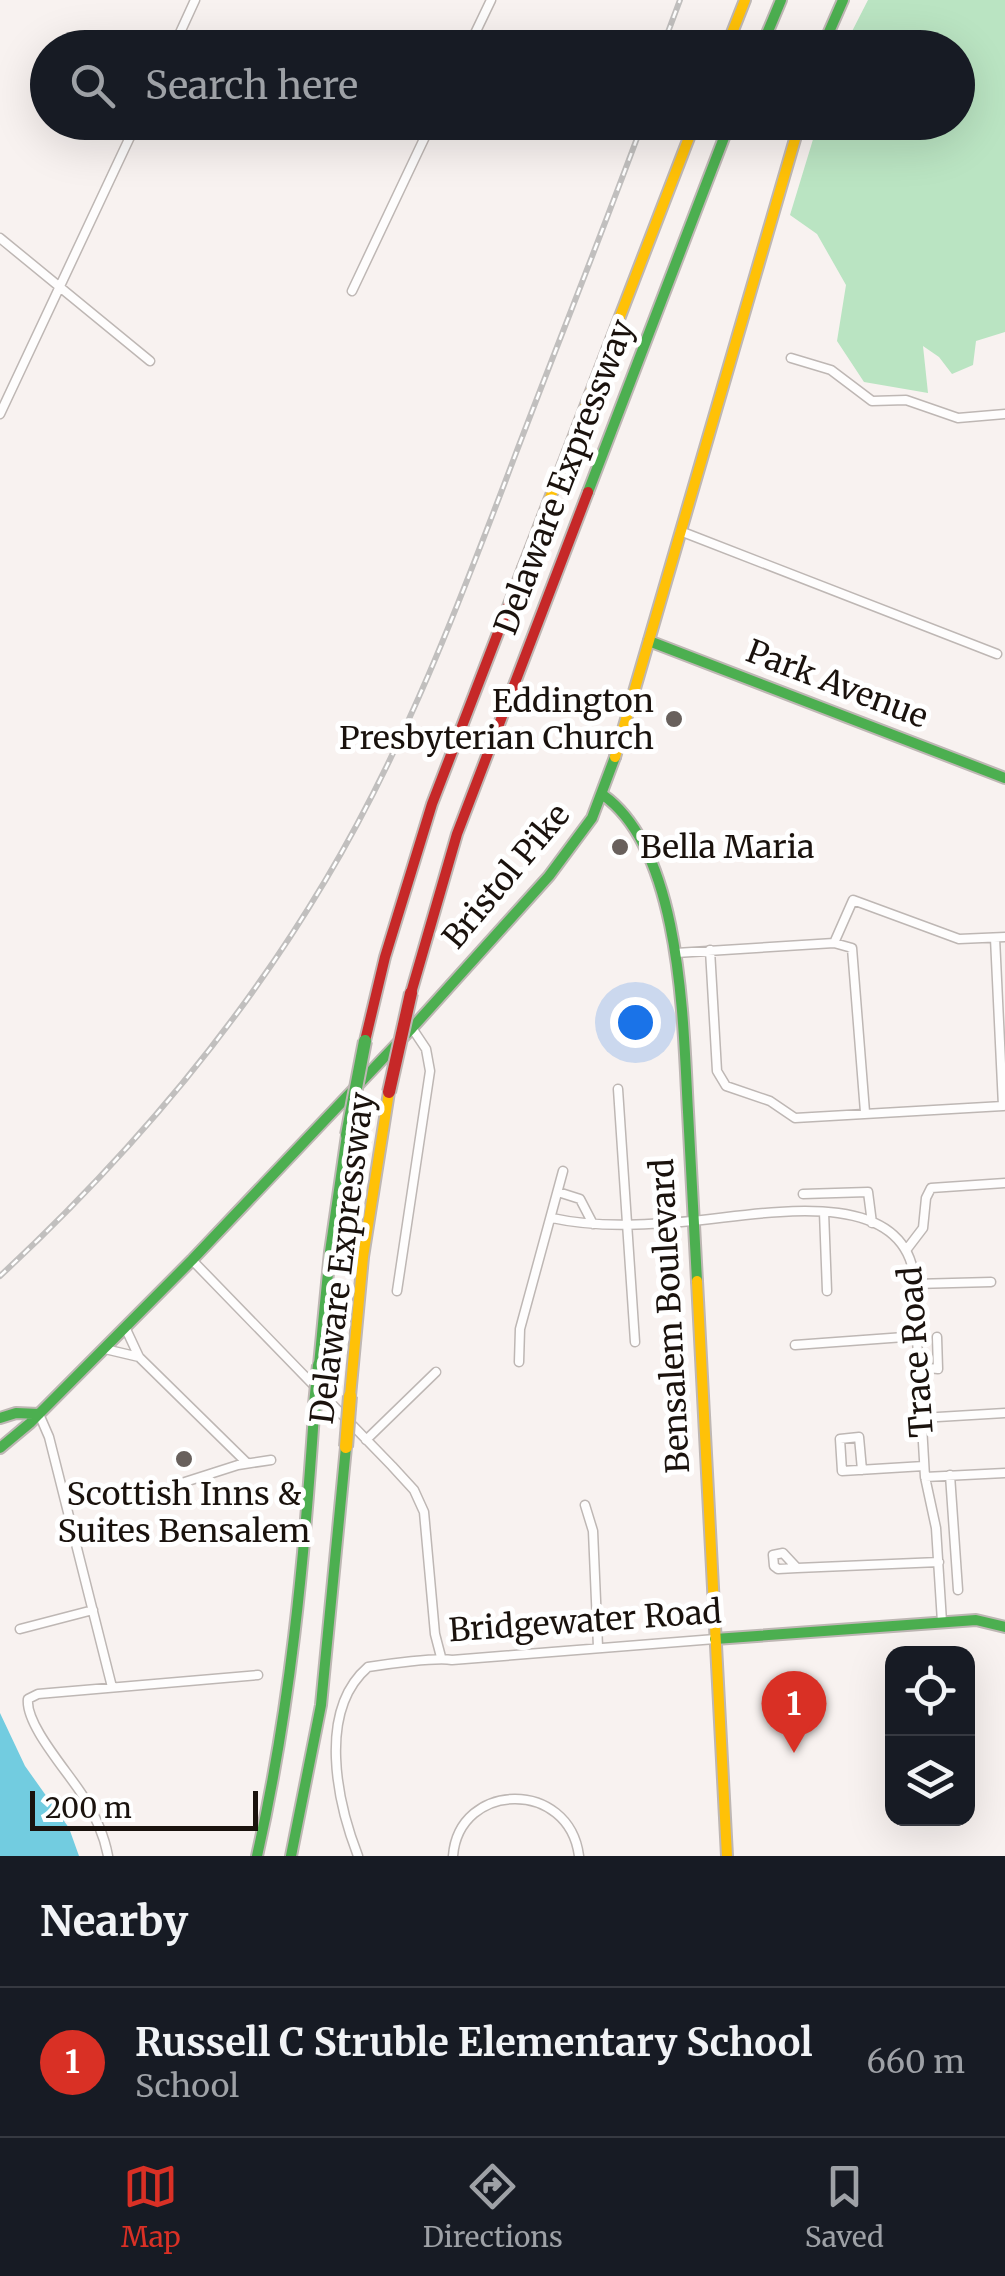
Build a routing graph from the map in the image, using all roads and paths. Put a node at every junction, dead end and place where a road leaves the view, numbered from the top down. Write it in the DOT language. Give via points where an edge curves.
graph roads {
  1 [pos="195,0"];
  2 [pos="490,0"];
  3 [pos="745,0"];
  4 [pos="781,0"];
  5 [pos="843,0"];
  6 [pos="181,30"];
  7 [pos="476,30"];
  8 [pos="733,30"];
  9 [pos="768,30"];
  10 [pos="830,30"];
  11 [pos="128,140"];
  12 [pos="423,140"];
  13 [pos="688,140"];
  14 [pos="723,140"];
  15 [pos="795,140"];
  16 [pos="0,238"];
  17 [pos="59,286"];
  18 [pos="352,291"];
  19 [pos="791,358"];
  20 [pos="150,361"];
  21 [pos="0,414"];
  22 [pos="1005,414"];
  23 [pos="680,531"];
  24 [pos="648,641"];
  25 [pos="997,654"];
  26 [pos="1005,778"];
  27 [pos="603,795"];
  28 [pos="1000,938"];
  29 [pos="834,943"];
  30 [pos="710,950"];
  31 [pos="676,953"];
  32 [pos="412,1028"];
  33 [pos="618,1089"];
  34 [pos="865,1112"];
  35 [pos="563,1171"];
  36 [pos="1005,1183"];
  37 [pos="558,1192"];
  38 [pos="804,1194"];
  39 [pos="824,1212"];
  40 [pos="552,1218"];
  41 [pos="692,1221"];
  42 [pos="872,1222"];
  43 [pos="594,1224"];
  44 [pos="628,1224"];
  45 [pos="907,1249"];
  46 [pos="192,1260"];
  47 [pos="991,1282"];
  48 [pos="914,1284"];
  49 [pos="397,1291"];
  50 [pos="827,1291"];
  51 [pos="125,1327"];
  52 [pos="918,1336"];
  53 [pos="937,1336"];
  54 [pos="635,1342"];
  55 [pos="795,1345"];
  56 [pos="104,1349"];
  57 [pos="140,1356"];
  58 [pos="519,1362"];
  59 [pos="918,1367"];
  60 [pos="436,1372"];
  61 [pos="1005,1413"];
  62 [pos="39,1414"];
  63 [pos="0,1418"];
  64 [pos="922,1418"];
  65 [pos="21,1431"];
  66 [pos="366,1440"];
  67 [pos="0,1448"];
  68 [pos="271,1460"];
  69 [pos="246,1464"];
  70 [pos="924,1466"];
  71 [pos="862,1470"];
  72 [pos="1005,1473"];
  73 [pos="925,1476"];
  74 [pos="950,1476"];
  75 [pos="163,1489"];
  76 [pos="585,1505"];
  77 [pos="938,1562"];
  78 [pos="797,1568"];
  79 [pos="958,1590"];
  80 [pos="93,1610"];
  81 [pos="942,1622"];
  82 [pos="1005,1627"];
  83 [pos="20,1629"];
  84 [pos="716,1639"];
  85 [pos="598,1647"];
  86 [pos="441,1657"];
  87 [pos="258,1675"];
  88 [pos="112,1687"];
  89 [pos="108,1856"];
  90 [pos="257,1856"];
  91 [pos="291,1856"];
  92 [pos="358,1856"];
  93 [pos="452,1856"];
  94 [pos="579,1856"];
  95 [pos="727,1856"];
  1 -- 6 [label="street"];
  2 -- 7 [label="street"];
  3 -- 8 [label="main road"];
  4 -- 9 [label="main road"];
  5 -- 10 [label="main road"];
  11 -- 17 [label="street"];
  12 -- 18 [label="street"];
  13 -- 90 [label="main road, Delaware Expressway, bridge" via="432,804 385,956 336,1198 293,1661"];
  14 -- 91 [label="main road, Delaware Expressway, bridge" via="457,834 411,994 363,1257 322,1705"];
  15 -- 23 [label="main road, Bristol Pike"];
  16 -- 17 [label="street"];
  17 -- 20 [label="street"];
  17 -- 21 [label="street"];
  19 -- 22 [label="street" via="831,370 872,400 901,399 958,418"];
  23 -- 24 [label="main road, Bristol Pike"];
  23 -- 25 [label="street"];
  24 -- 26 [label="main road, Park Avenue"];
  24 -- 27 [label="main road, Bristol Pike"];
  27 -- 31 [label="main road, Bensalem Boulevard" via="619,803 642,845"];
  27 -- 32 [label="main road, Bristol Pike" via="566,856"];
  28 -- 29 [label="street" via="960,939 853,900"];
  28 -- 34 [label="street" via="1003,1106"];
  29 -- 30 [label="street"];
  29 -- 34 [label="street" via="852,948"];
  30 -- 31 [label="street"];
  30 -- 34 [label="street" via="716,1071 726,1086 795,1118"];
  31 -- 41 [label="main road, Bensalem Boulevard"];
  32 -- 46 [label="main road, Bristol Pike"];
  32 -- 49 [label="street" via="430,1071"];
  33 -- 44 [label="street"];
  35 -- 37 [label="street"];
  36 -- 45 [label="street" via="931,1188 923,1228"];
  37 -- 40 [label="street"];
  37 -- 43 [label="street" via="580,1199"];
  38 -- 42 [label="street" via="868,1192"];
  39 -- 41 [label="street, Trace Road"];
  39 -- 42 [label="street, Trace Road"];
  39 -- 50 [label="street"];
  40 -- 43 [label="street, Trace Road"];
  40 -- 58 [label="street" via="520,1329"];
  41 -- 44 [label="street, Trace Road"];
  41 -- 84 [label="main road, Bensalem Boulevard"];
  42 -- 45 [label="street, Trace Road"];
  43 -- 44 [label="street, Trace Road"];
  44 -- 54 [label="street"];
  45 -- 48 [label="street, Trace Road"];
  46 -- 51 [label="main road, Bristol Pike"];
  46 -- 66 [label="street"];
  47 -- 48 [label="street"];
  48 -- 52 [label="street, Trace Road"];
  51 -- 56 [label="main road, Bristol Pike"];
  51 -- 57 [label="street"];
  52 -- 55 [label="street"];
  52 -- 59 [label="street, Trace Road"];
  53 -- 59 [label="street" via="938,1368"];
  56 -- 57 [label="street"];
  56 -- 62 [label="main road, Bristol Pike"];
  57 -- 69 [label="street"];
  59 -- 64 [label="street, Trace Road"];
  60 -- 66 [label="street"];
  61 -- 64 [label="street"];
  62 -- 63 [label="main road"];
  62 -- 65 [label="main road, Bristol Pike"];
  62 -- 80 [label="street"];
  63 -- 65 [label="main road"];
  64 -- 70 [label="street, Trace Road"];
  65 -- 67 [label="main road, Bristol Pike"];
  66 -- 86 [label="street" via="420,1500"];
  68 -- 69 [label="street"];
  69 -- 75 [label="street"];
  70 -- 71 [label="street"];
  70 -- 73 [label="street, Trace Road"];
  71 -- 71 [label="street" via="841,1470 840,1440 860,1439"];
  72 -- 74 [label="street"];
  73 -- 74 [label="street"];
  73 -- 77 [label="street, Trace Road"];
  74 -- 79 [label="street"];
  76 -- 85 [label="street" via="593,1531"];
  77 -- 78 [label="street"];
  77 -- 81 [label="street, Trace Road"];
  80 -- 83 [label="street"];
  80 -- 88 [label="street"];
  81 -- 82 [label="main road, Bridgewater Road"];
  81 -- 84 [label="main road, Bridgewater Road"];
  84 -- 85 [label="street, Bridgewater Road"];
  84 -- 95 [label="main road, Bensalem Boulevard"];
  85 -- 86 [label="street, Bridgewater Road"];
  86 -- 92 [label="street, Bridgewater Road" via="368,1667 344,1705 336,1762"];
  87 -- 88 [label="street"];
  88 -- 89 [label="street" via="38,1694 27,1703 96,1818"];
  93 -- 94 [label="street" via="470,1818 517,1798 559,1815"];
}
